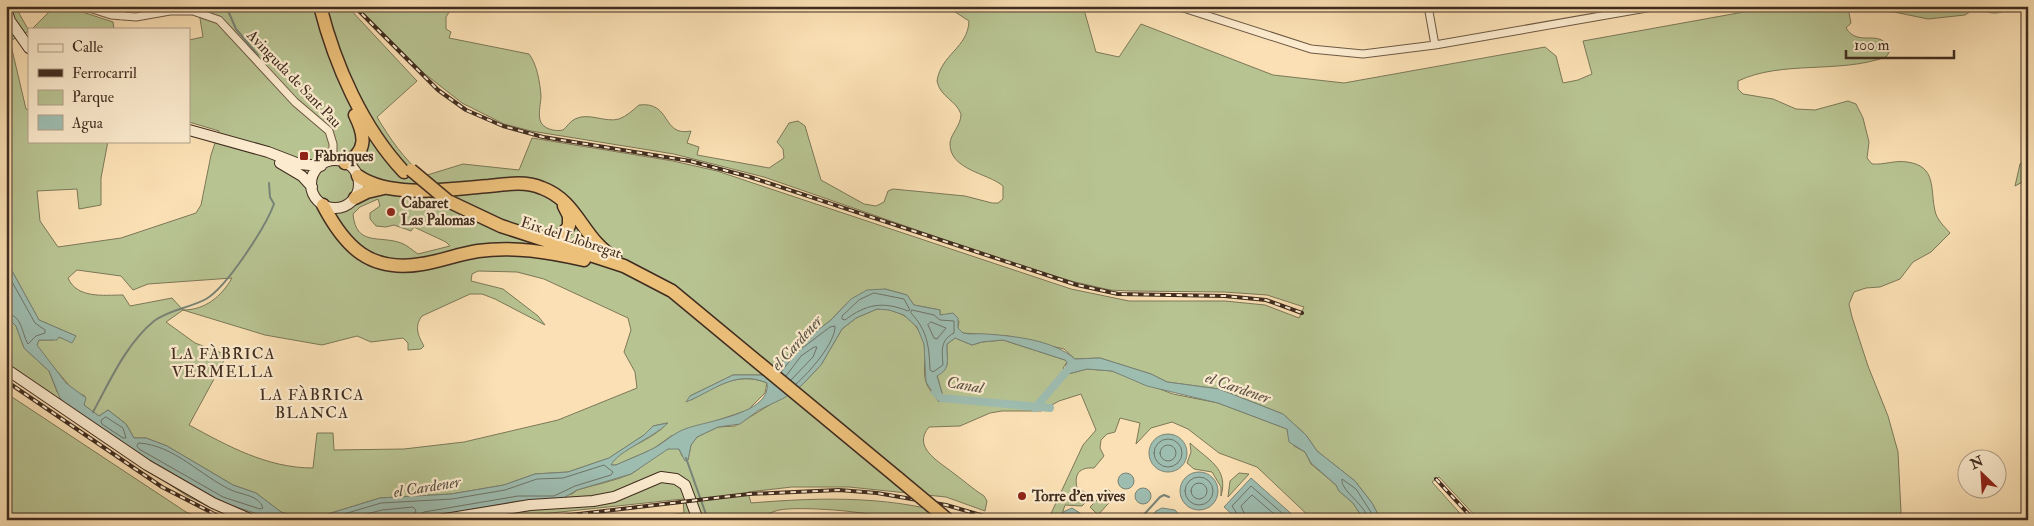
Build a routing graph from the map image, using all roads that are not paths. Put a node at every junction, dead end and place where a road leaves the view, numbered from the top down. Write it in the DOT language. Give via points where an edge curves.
graph roads {
  1 [pos="83,6"];
  2 [pos="120,6"];
  3 [pos="312,6"];
  4 [pos="320,6"];
  5 [pos="326,6"];
  6 [pos="1177,6"];
  7 [pos="1428,6"];
  8 [pos="1658,6"];
  9 [pos="6,8"];
  10 [pos="169,9"];
  11 [pos="122,16"];
  12 [pos="1434,45"];
  13 [pos="28,47"];
  14 [pos="190,130"];
  15 [pos="252,149"];
  16 [pos="333,161"];
  17 [pos="407,171"];
  18 [pos="358,176"];
  19 [pos="312,187"];
  20 [pos="386,188"];
  21 [pos="557,196"];
  22 [pos="355,198"];
  23 [pos="444,202"];
  24 [pos="323,205"];
  25 [pos="501,226"];
  26 [pos="596,263"];
  27 [pos="645,275"];
  28 [pos="691,308"];
  29 [pos="6,369"];
  30 [pos="895,479"];
  31 [pos="252,520"];
  32 [pos="439,520"];
  33 [pos="698,520"];
  34 [pos="940,520"];
  35 [pos="948,520"];
  1 -- 11 [label="street, Avinguda de Sant Pau"];
  2 -- 11 [label="street"];
  3 -- 16 [label="highway" via="332,66 363,133 362,149"];
  4 -- 17 [label="highway" via="338,61 361,110 386,151"];
  5 -- 17 [label="highway" via="338,46 358,93"];
  6 -- 12 [label="street" via="1310,49 1363,54"];
  7 -- 12 [label="street"];
  8 -- 12 [label="street"];
  9 -- 13 [label="street" via="10,21"];
  10 -- 11 [label="street, Avinguda de Sant Pau" via="136,17"];
  10 -- 16 [label="street, Avinguda de Sant Pau" via="194,11 219,20 295,102 328,131 333,140"];
  14 -- 15 [label="street"];
  15 -- 16 [label="street" via="299,164"];
  15 -- 19 [label="street" via="296,171"];
  16 -- 18 [label="street" via="353,168"];
  16 -- 19 [label="street" via="313,175"];
  17 -- 23 [label="highway"];
  18 -- 20 [label="highway"];
  18 -- 22 [label="street"];
  19 -- 24 [label="street" via="315,197"];
  20 -- 21 [label="highway" via="436,190 520,183 542,188"];
  20 -- 22 [label="highway"];
  21 -- 25 [label="highway" via="570,221 560,236 546,237"];
  21 -- 27 [label="highway" via="571,207 597,246"];
  22 -- 24 [label="street" via="339,208"];
  23 -- 25 [label="highway, Eix del Llobregat"];
  23 -- 26 [label="highway, Eix del Llobregat" via="480,224"];
  24 -- 26 [label="highway" via="336,229 352,246 370,258 388,264 414,265 478,251 507,249 551,253"];
  25 -- 27 [label="highway, Eix del Llobregat"];
  26 -- 28 [label="highway, Eix del Llobregat" via="620,270"];
  27 -- 28 [label="highway, Eix del Llobregat"];
  28 -- 30 [label="highway"];
  29 -- 31 [label="street" via="147,465 213,503"];
  30 -- 34 [label="highway"];
  30 -- 35 [label="highway, bridge"];
  32 -- 33 [label="street" via="530,505 614,497 661,477 676,479 685,485"];
}
